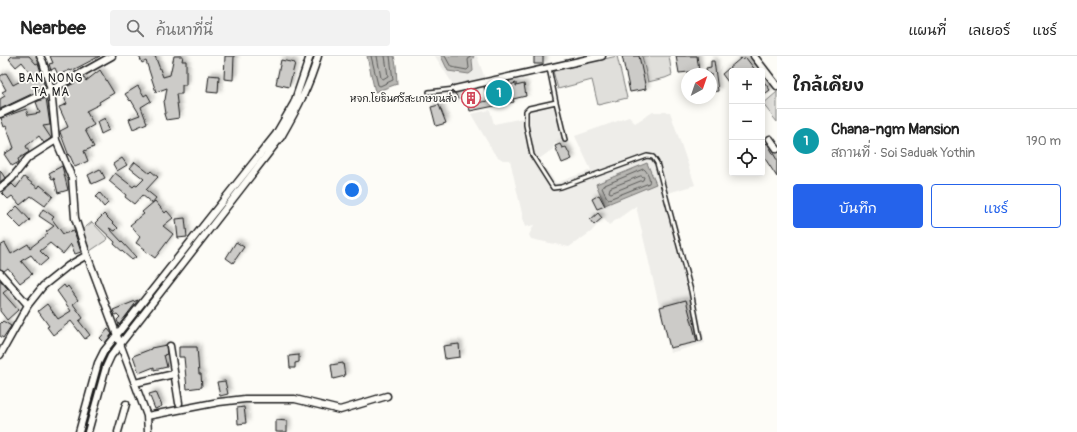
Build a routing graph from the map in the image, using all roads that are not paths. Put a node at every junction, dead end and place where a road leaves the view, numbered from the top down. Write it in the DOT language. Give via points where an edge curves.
graph roads {
  1 [pos="40,56"];
  2 [pos="112,56"];
  3 [pos="310,56"];
  4 [pos="318,56"];
  5 [pos="602,56"];
  6 [pos="754,56"];
  7 [pos="549,68"];
  8 [pos="777,86"];
  9 [pos="455,89"];
  10 [pos="51,90"];
  11 [pos="429,92"];
  12 [pos="556,102"];
  13 [pos="0,114"];
  14 [pos="770,139"];
  15 [pos="56,140"];
  16 [pos="565,140"];
  17 [pos="777,150"];
  18 [pos="0,188"];
  19 [pos="87,255"];
  20 [pos="0,273"];
  21 [pos="28,305"];
  22 [pos="700,339"];
  23 [pos="118,340"];
  24 [pos="170,346"];
  25 [pos="0,355"];
  26 [pos="174,374"];
  27 [pos="134,383"];
  28 [pos="387,396"];
  29 [pos="179,403"];
  30 [pos="126,404"];
  31 [pos="147,416"];
  32 [pos="79,432"];
  33 [pos="88,432"];
  34 [pos="118,432"];
  35 [pos="148,432"];
  1 -- 10 [label="street"];
  2 -- 10 [label="street"];
  3 -- 23 [label="street" via="294,103 276,134"];
  4 -- 23 [label="street" via="300,106 281,137"];
  5 -- 7 [label="street"];
  6 -- 8 [label="street"];
  7 -- 9 [label="street"];
  7 -- 12 [label="lane"];
  9 -- 11 [label="lane"];
  10 -- 13 [label="street"];
  10 -- 15 [label="street"];
  12 -- 16 [label="lane"];
  12 -- 22 [label="lane" via="526,110 532,155 553,188 647,156 653,157 657,163 691,291"];
  14 -- 17 [label="street"];
  15 -- 18 [label="street" via="28,158"];
  15 -- 19 [label="street" via="72,178 75,218"];
  19 -- 21 [label="street" via="43,286"];
  19 -- 23 [label="street"];
  20 -- 21 [label="street"];
  21 -- 25 [label="street"];
  23 -- 27 [label="street"];
  23 -- 32 [label="street" via="104,351 98,364"];
  23 -- 33 [label="street" via="106,367"];
  24 -- 26 [label="street"];
  26 -- 27 [label="street"];
  26 -- 29 [label="street"];
  27 -- 31 [label="street"];
  28 -- 31 [label="street" via="340,410 295,399 245,399"];
  30 -- 34 [label="street"];
  31 -- 35 [label="street"];
}
